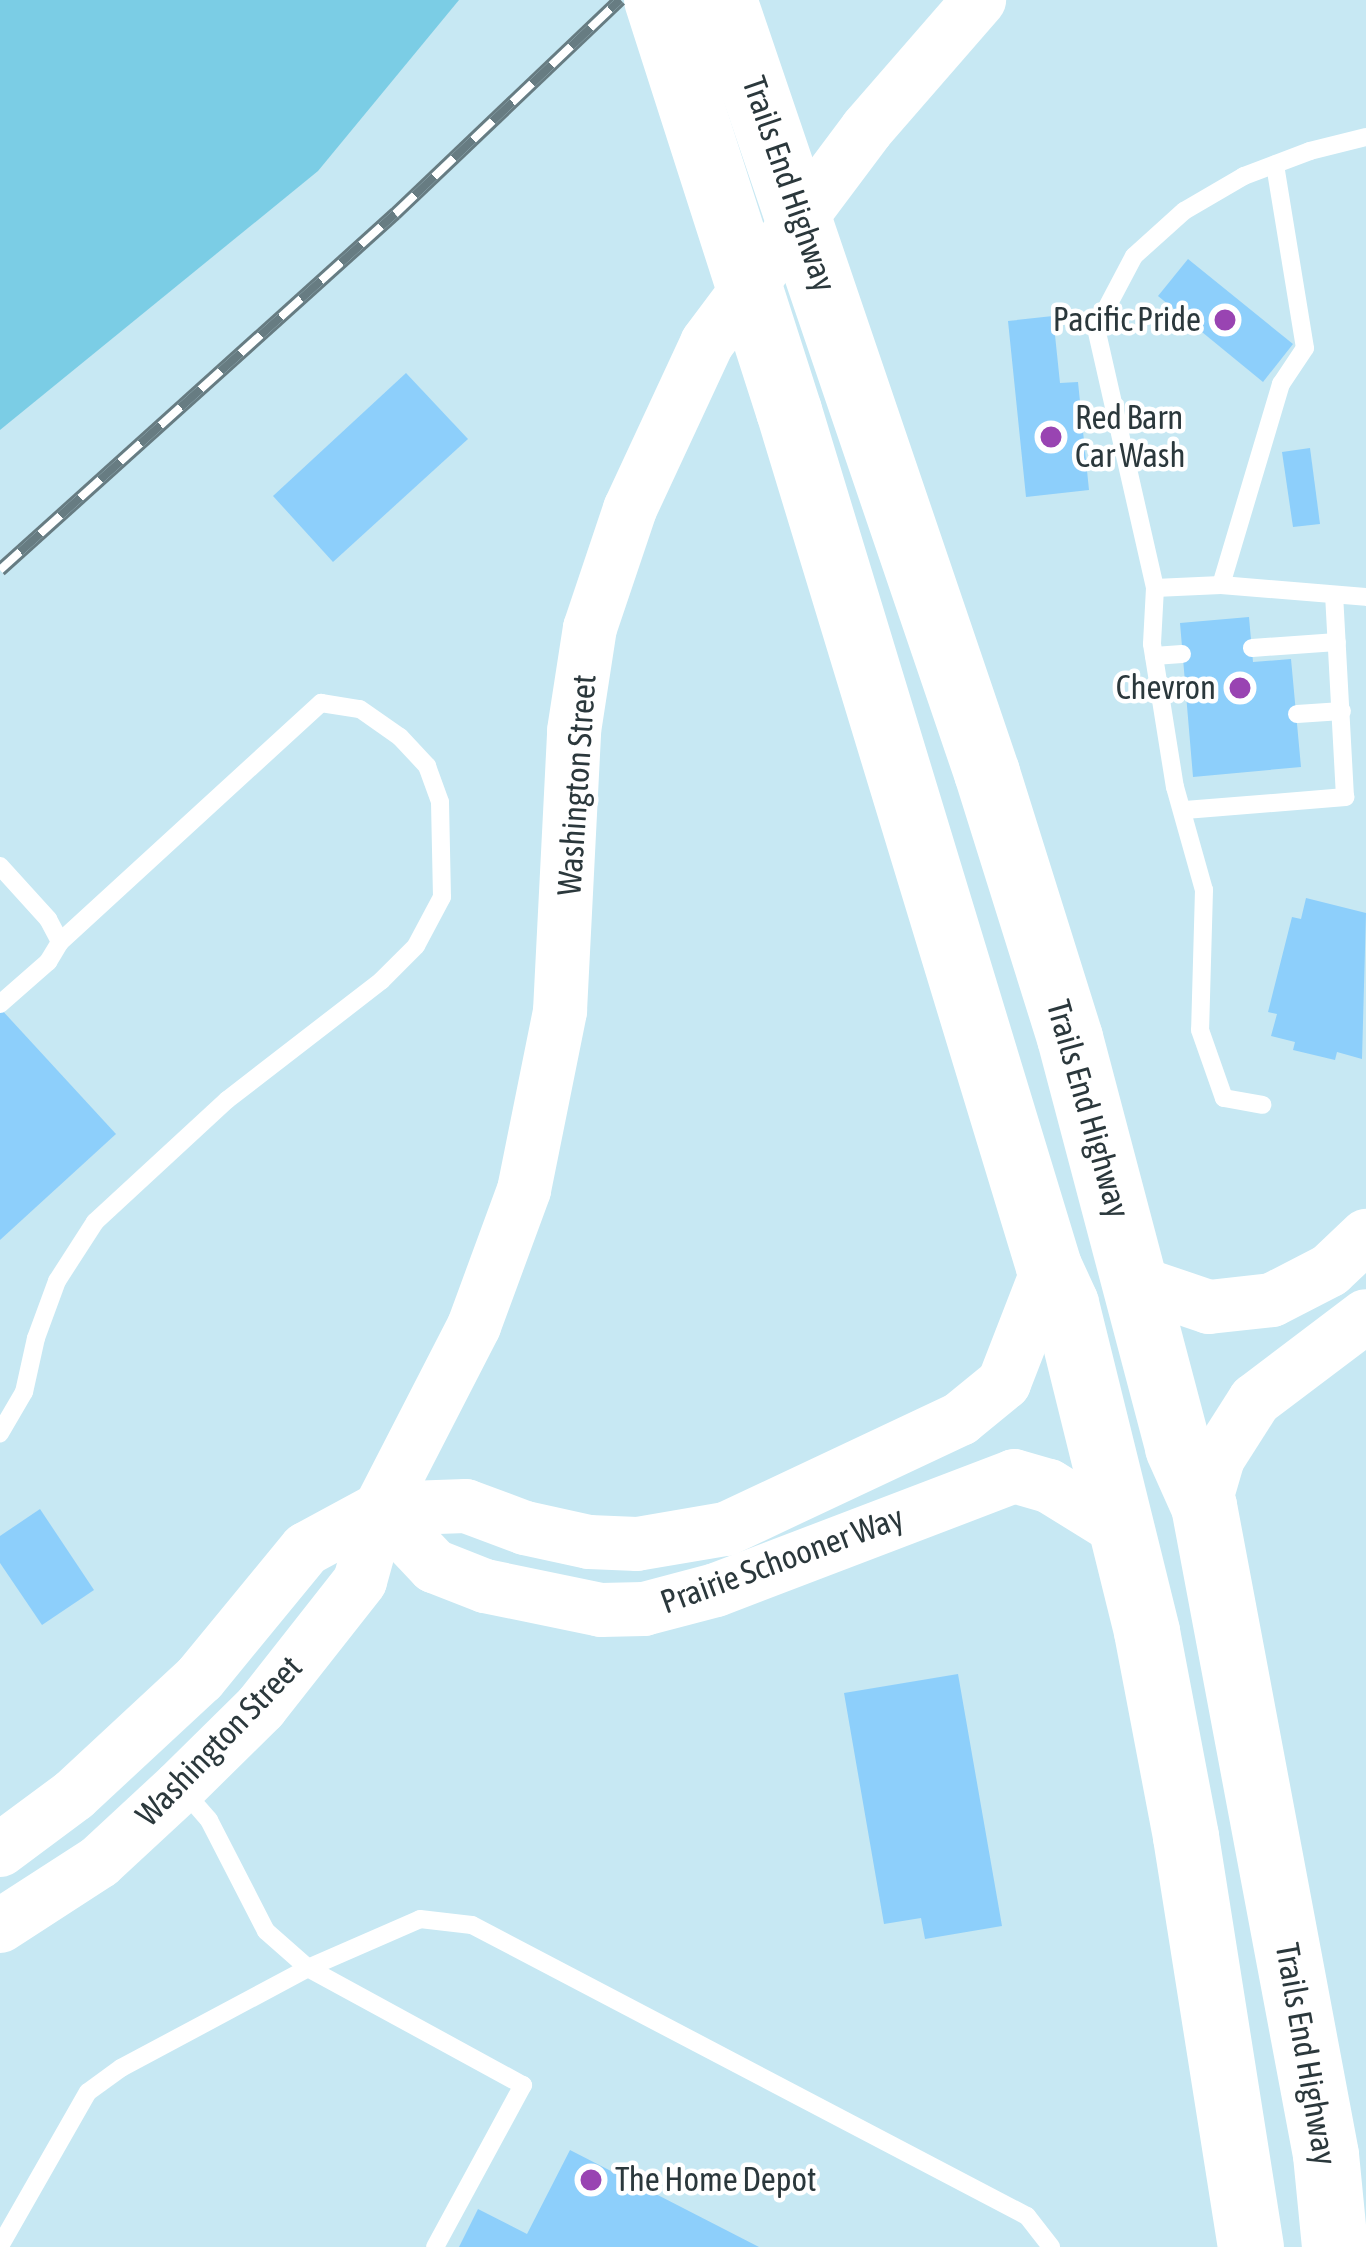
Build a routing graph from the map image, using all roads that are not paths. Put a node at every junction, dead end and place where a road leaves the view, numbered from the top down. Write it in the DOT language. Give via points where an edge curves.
graph roads {
  1 [pos="657,0"];
  2 [pos="724,0"];
  3 [pos="979,0"];
  4 [pos="1366,137"];
  5 [pos="1275,164"];
  6 [pos="1220,585"];
  7 [pos="1155,588"];
  8 [pos="1334,595"];
  9 [pos="1366,597"];
  10 [pos="1337,642"];
  11 [pos="1252,648"];
  12 [pos="1182,654"];
  13 [pos="1154,656"];
  14 [pos="1342,711"];
  15 [pos="1297,714"];
  16 [pos="1188,721"];
  17 [pos="1165,723"];
  18 [pos="1185,810"];
  19 [pos="0,866"];
  20 [pos="60,942"];
  21 [pos="0,1004"];
  22 [pos="1262,1105"];
  23 [pos="1366,1236"];
  24 [pos="1049,1267"];
  25 [pos="1136,1282"];
  26 [pos="1366,1316"];
  27 [pos="0,1433"];
  28 [pos="1204,1506"];
  29 [pos="380,1509"];
  30 [pos="1123,1532"];
  31 [pos="180,1787"];
  32 [pos="12,1895"];
  33 [pos="308,1968"];
  34 [pos="0,2246"];
  35 [pos="435,2247"];
  36 [pos="1051,2247"];
  37 [pos="1251,2247"];
  38 [pos="1335,2247"];
  1 -- 24 [label="highway, Trails End Highway"];
  2 -- 25 [label="highway, Trails End Highway" via="845,344 1070,1038"];
  3 -- 29 [label="main road, Washington Street" via="867,129 707,343 631,509 590,628 574,731 560,1011 524,1190 474,1326"];
  4 -- 5 [label="lane"];
  5 -- 6 [label="lane" via="1305,348 1281,384"];
  5 -- 7 [label="lane" via="1184,211 1134,256 1096,328"];
  6 -- 7 [label="lane"];
  6 -- 8 [label="lane"];
  7 -- 13 [label="lane"];
  8 -- 9 [label="lane"];
  8 -- 10 [label="lane"];
  10 -- 11 [label="lane"];
  10 -- 14 [label="lane"];
  12 -- 13 [label="lane"];
  13 -- 17 [label="lane"];
  14 -- 15 [label="lane"];
  14 -- 18 [label="lane" via="1345,797"];
  16 -- 17 [label="lane"];
  17 -- 18 [label="lane"];
  18 -- 22 [label="lane" via="1204,890 1199,1030 1224,1098"];
  19 -- 20 [label="lane"];
  20 -- 21 [label="lane"];
  20 -- 27 [label="lane" via="321,703 360,709 427,766 440,802 442,897 416,946 227,1100 95,1222 57,1281 25,1392"];
  23 -- 25 [label="main road" via="1330,1270 1272,1300 1209,1307"];
  24 -- 29 [label="main road, Prairie Schooner Way" via="1004,1383 961,1419 726,1529 654,1543 589,1542 466,1505"];
  24 -- 30 [label="highway, Trails End Highway" via="1066,1304"];
  25 -- 28 [label="highway, Trails End Highway" via="1178,1448"];
  26 -- 28 [label="main road" via="1255,1400 1218,1459"];
  28 -- 38 [label="highway, Trails End Highway" via="1326,2155"];
  29 -- 30 [label="main road, Prairie Schooner Way" via="434,1566 529,1598 601,1610 644,1609 716,1590 1014,1476 1049,1486"];
  29 -- 31 [label="main road, Washington Street" via="361,1581 262,1707"];
  29 -- 32 [label="main road, Washington Street" via="306,1550 184,1694 74,1795"];
  30 -- 37 [label="highway, Trails End Highway" via="1186,1837"];
  31 -- 32 [label="main road, Washington Street" via="99,1862"];
  31 -- 33 [label="lane" via="209,1820 266,1931"];
  33 -- 34 [label="lane" via="88,2092"];
  33 -- 35 [label="lane" via="524,2085"];
  33 -- 36 [label="lane" via="420,1918 472,1925 1027,2216"];
}
